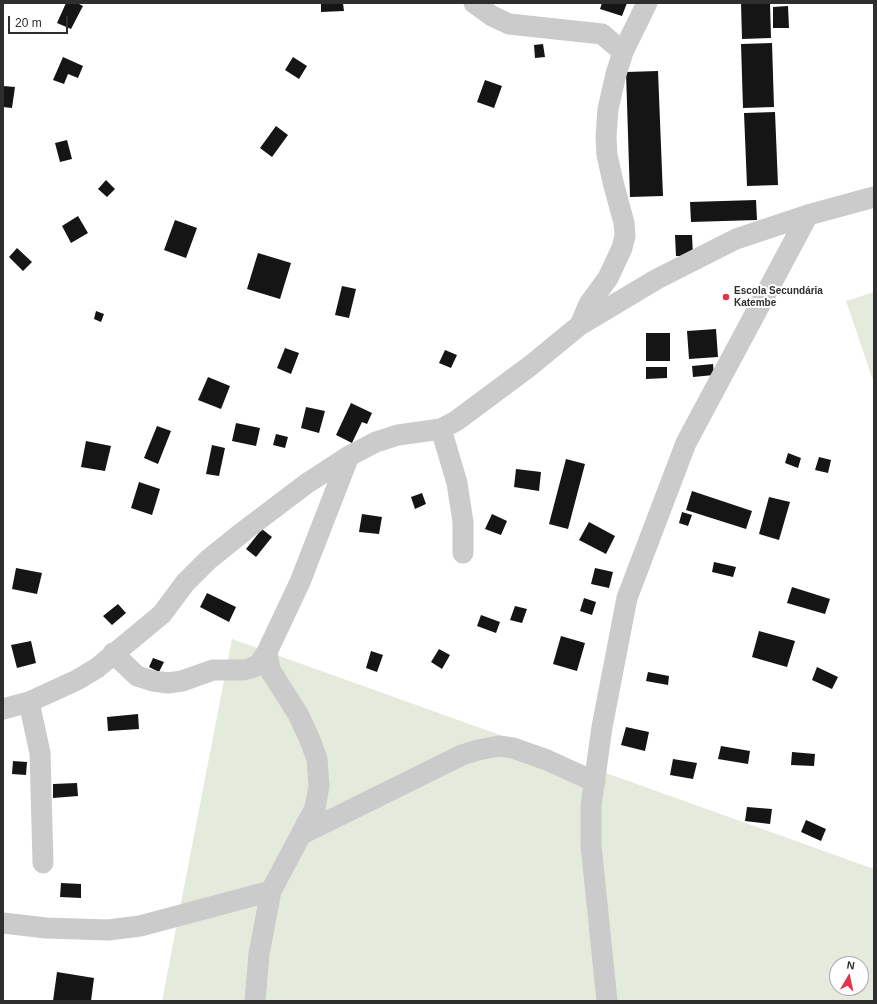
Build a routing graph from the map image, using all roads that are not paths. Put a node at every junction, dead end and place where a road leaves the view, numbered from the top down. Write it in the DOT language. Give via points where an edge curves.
graph roads {
  1 [pos="474,3"];
  2 [pos="646,3"];
  3 [pos="623,52"];
  4 [pos="874,197"];
  5 [pos="808,215"];
  6 [pos="580,325"];
  7 [pos="441,429"];
  8 [pos="349,456"];
  9 [pos="463,553"];
  10 [pos="267,652"];
  11 [pos="113,653"];
  12 [pos="29,702"];
  13 [pos="3,709"];
  14 [pos="595,782"];
  15 [pos="302,834"];
  16 [pos="43,863"];
  17 [pos="271,891"];
  18 [pos="3,923"];
  19 [pos="255,1001"];
  20 [pos="608,1001"];
  1 -- 3 [label="street" via="509,24 602,34"];
  2 -- 3 [label="street"];
  3 -- 6 [label="street" via="608,109 606,137 612,182 624,223 625,236 608,278 589,304"];
  4 -- 5 [label="street"];
  5 -- 6 [label="street" via="736,239 657,279"];
  5 -- 14 [label="street" via="686,443 646,545 627,598 602,727"];
  6 -- 7 [label="street" via="530,366 456,421"];
  7 -- 8 [label="street" via="398,435 376,442"];
  7 -- 9 [label="street" via="457,483 463,522"];
  8 -- 10 [label="street" via="300,582"];
  8 -- 11 [label="street" via="306,484 208,560 185,583 162,614"];
  10 -- 11 [label="street" via="254,667 244,670 213,670 168,683 153,682 137,676"];
  10 -- 15 [label="street" via="270,670 298,714 317,759 318,786 315,808"];
  11 -- 12 [label="street" via="97,668 77,680"];
  12 -- 13 [label="street"];
  12 -- 16 [label="street" via="40,753"];
  14 -- 15 [label="street" via="547,760 499,746 462,755"];
  14 -- 20 [label="street" via="591,806 591,845"];
  15 -- 17 [label="street"];
  17 -- 18 [label="street" via="140,926 108,930 46,928"];
  17 -- 19 [label="street" via="259,954"];
}
